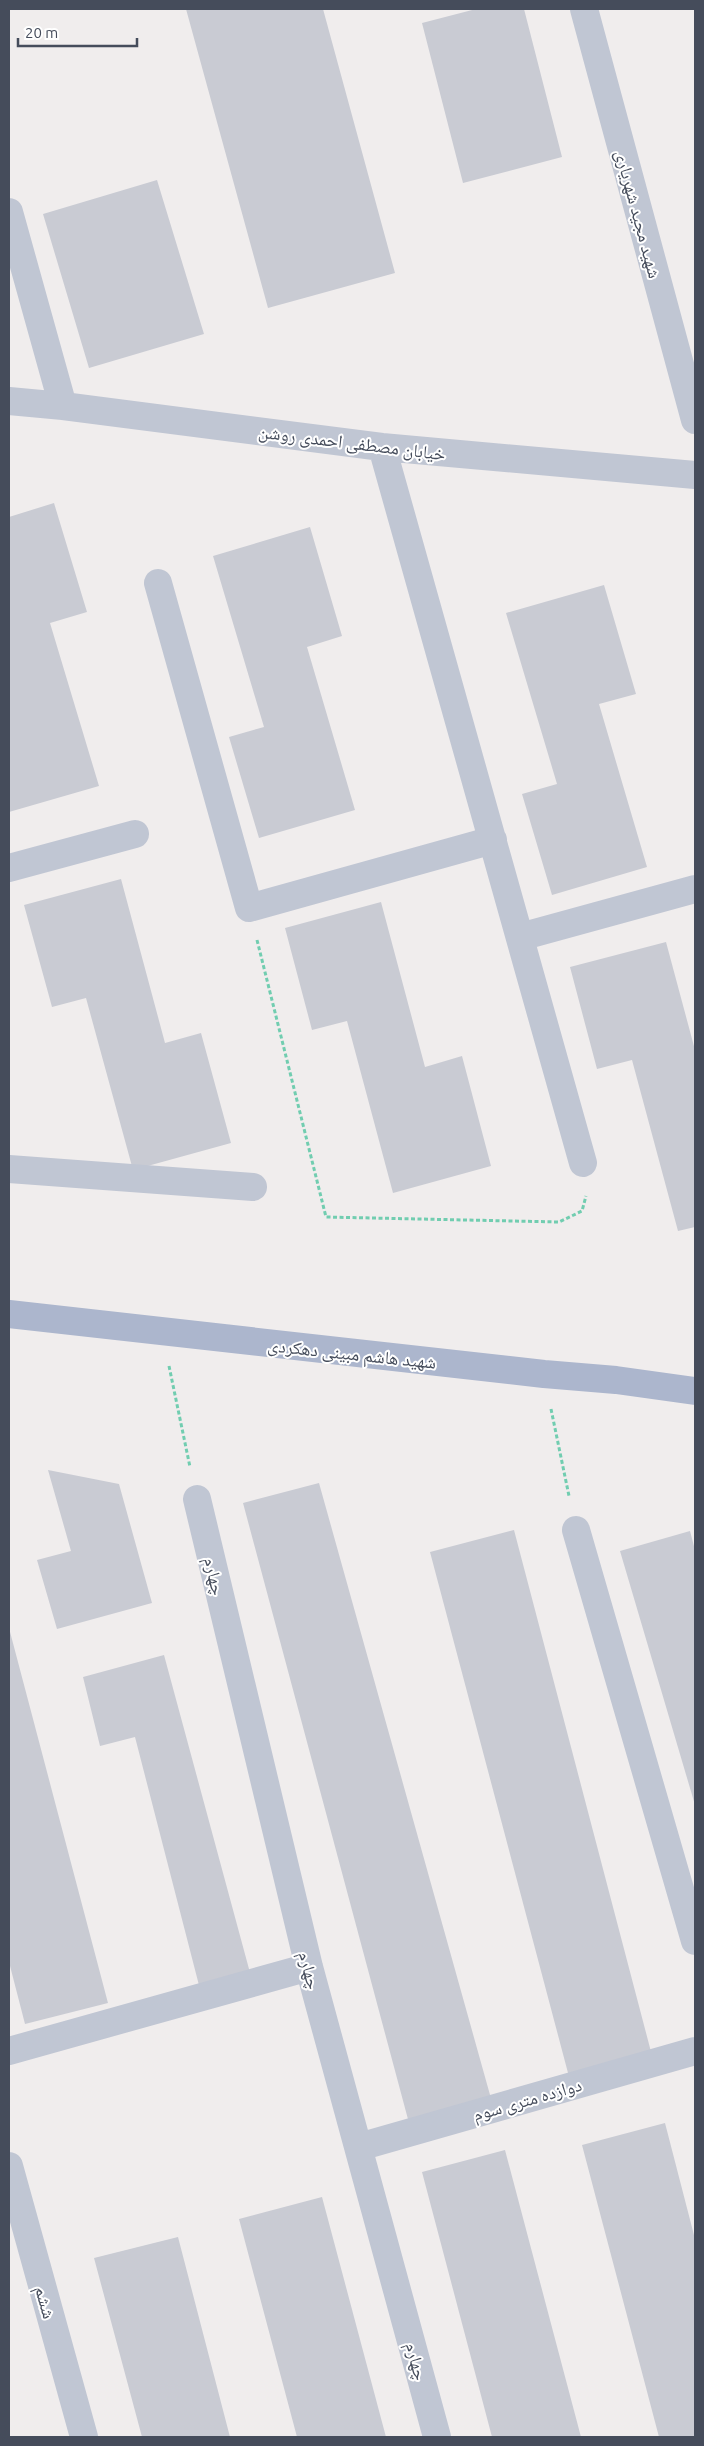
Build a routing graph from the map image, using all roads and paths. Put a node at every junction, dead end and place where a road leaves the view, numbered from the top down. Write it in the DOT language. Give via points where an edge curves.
graph roads {
  1 [pos="584,9"];
  2 [pos="9,212"];
  3 [pos="9,401"];
  4 [pos="64,406"];
  5 [pos="695,420"];
  6 [pos="382,447"];
  7 [pos="695,475"];
  8 [pos="158,583"];
  9 [pos="135,834"];
  10 [pos="493,840"];
  11 [pos="9,868"];
  12 [pos="695,888"];
  13 [pos="249,908"];
  14 [pos="520,937"];
  15 [pos="583,1163"];
  16 [pos="9,1169"];
  17 [pos="253,1187"];
  18 [pos="9,1314"];
  19 [pos="161,1331"];
  20 [pos="544,1374"];
  21 [pos="695,1391"];
  22 [pos="196,1499"];
  23 [pos="576,1530"];
  24 [pos="695,1941"];
  25 [pos="309,1967"];
  26 [pos="9,2051"];
  27 [pos="695,2051"];
  28 [pos="359,2147"];
  29 [pos="9,2166"];
  30 [pos="84,2437"];
  31 [pos="437,2437"];
  1 -- 5 [label="street, شهید مجید شهریاری"];
  2 -- 4 [label="street"];
  3 -- 4 [label="street, خیابان مصطفی احمدی روشن"];
  4 -- 6 [label="street, خیابان مصطفی احمدی روشن"];
  6 -- 7 [label="street, خیابان مصطفی احمدی روشن"];
  6 -- 10 [label="street"];
  8 -- 13 [label="street"];
  9 -- 11 [label="street"];
  10 -- 13 [label="street"];
  10 -- 14 [label="street"];
  12 -- 14 [label="street"];
  13 -- 15 [label="path" via="326,1217 559,1222 582,1211 588,1192"];
  14 -- 15 [label="street"];
  16 -- 17 [label="street"];
  18 -- 19 [label="main road, شهید هاشم مبینی دهکردی"];
  19 -- 20 [label="main road, شهید هاشم مبینی دهکردی"];
  19 -- 22 [label="path"];
  20 -- 21 [label="main road, شهید هاشم مبینی دهکردی"];
  20 -- 23 [label="path"];
  22 -- 25 [label="street, چهارم"];
  23 -- 24 [label="street"];
  25 -- 26 [label="street"];
  25 -- 28 [label="street, چهارم"];
  27 -- 28 [label="street, دوازده متری سوم"];
  28 -- 31 [label="street, چهارم"];
  29 -- 30 [label="street, ششم"];
}
